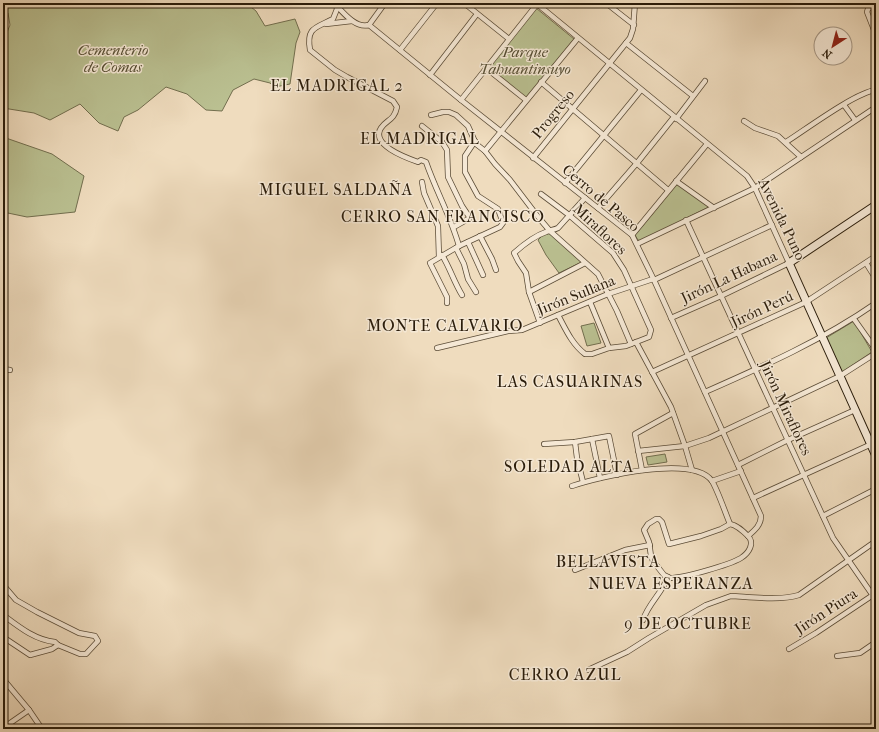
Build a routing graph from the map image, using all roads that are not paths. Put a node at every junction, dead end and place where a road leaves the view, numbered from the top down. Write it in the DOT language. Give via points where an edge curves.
graph roads {
  1 [pos="385,3"];
  2 [pos="437,3"];
  3 [pos="464,3"];
  4 [pos="537,3"];
  5 [pos="606,3"];
  6 [pos="635,3"];
  7 [pos="876,3"];
  8 [pos="335,4"];
  9 [pos="477,14"];
  10 [pos="352,21"];
  11 [pos="318,25"];
  12 [pos="369,25"];
  13 [pos="634,25"];
  14 [pos="876,35"];
  15 [pos="578,38"];
  16 [pos="509,39"];
  17 [pos="626,43"];
  18 [pos="400,50"];
  19 [pos="609,64"];
  20 [pos="486,68"];
  21 [pos="430,75"];
  22 [pos="705,81"];
  23 [pos="541,82"];
  24 [pos="641,90"];
  25 [pos="876,90"];
  26 [pos="693,96"];
  27 [pos="461,100"];
  28 [pos="526,100"];
  29 [pos="844,104"];
  30 [pos="876,107"];
  31 [pos="572,109"];
  32 [pos="431,116"];
  33 [pos="675,118"];
  34 [pos="855,120"];
  35 [pos="744,121"];
  36 [pos="422,126"];
  37 [pos="502,132"];
  38 [pos="604,136"];
  39 [pos="474,141"];
  40 [pos="786,142"];
  41 [pos="707,144"];
  42 [pos="485,152"];
  43 [pos="801,157"];
  44 [pos="533,158"];
  45 [pos="637,163"];
  46 [pos="676,180"];
  47 [pos="422,182"];
  48 [pos="565,183"];
  49 [pos="755,188"];
  50 [pos="668,190"];
  51 [pos="541,194"];
  52 [pos="585,198"];
  53 [pos="876,205"];
  54 [pos="598,208"];
  55 [pos="714,208"];
  56 [pos="569,215"];
  57 [pos="686,220"];
  58 [pos="772,225"];
  59 [pos="454,227"];
  60 [pos="550,231"];
  61 [pos="632,235"];
  62 [pos="480,236"];
  63 [pos="468,242"];
  64 [pos="637,244"];
  65 [pos="457,247"];
  66 [pos="440,256"];
  67 [pos="876,256"];
  68 [pos="704,258"];
  69 [pos="585,263"];
  70 [pos="789,263"];
  71 [pos="866,263"];
  72 [pos="496,270"];
  73 [pos="483,275"];
  74 [pos="876,279"];
  75 [pos="654,280"];
  76 [pos="631,286"];
  77 [pos="476,292"];
  78 [pos="529,292"];
  79 [pos="608,294"];
  80 [pos="462,295"];
  81 [pos="721,296"];
  82 [pos="590,302"];
  83 [pos="806,302"];
  84 [pos="448,303"];
  85 [pos="876,303"];
  86 [pos="558,315"];
  87 [pos="671,318"];
  88 [pos="854,319"];
  89 [pos="540,323"];
  90 [pos="738,333"];
  91 [pos="822,337"];
  92 [pos="634,343"];
  93 [pos="437,348"];
  94 [pos="609,348"];
  95 [pos="876,351"];
  96 [pos="688,357"];
  97 [pos="3,369"];
  98 [pos="10,370"];
  99 [pos="755,370"];
  100 [pos="652,372"];
  101 [pos="840,376"];
  102 [pos="705,392"];
  103 [pos="772,408"];
  104 [pos="855,410"];
  105 [pos="673,413"];
  106 [pos="723,432"];
  107 [pos="592,439"];
  108 [pos="788,440"];
  109 [pos="575,442"];
  110 [pos="873,443"];
  111 [pos="544,444"];
  112 [pos="685,446"];
  113 [pos="638,451"];
  114 [pos="876,456"];
  115 [pos="738,465"];
  116 [pos="642,470"];
  117 [pos="692,470"];
  118 [pos="741,471"];
  119 [pos="617,475"];
  120 [pos="804,475"];
  121 [pos="600,478"];
  122 [pos="712,481"];
  123 [pos="582,482"];
  124 [pos="572,486"];
  125 [pos="876,488"];
  126 [pos="753,498"];
  127 [pos="824,516"];
  128 [pos="730,524"];
  129 [pos="748,536"];
  130 [pos="876,541"];
  131 [pos="650,545"];
  132 [pos="848,560"];
  133 [pos="575,570"];
  134 [pos="668,577"];
  135 [pos="4,586"];
  136 [pos="874,594"];
  137 [pos="876,600"];
  138 [pos="3,615"];
  139 [pos="643,620"];
  140 [pos="3,637"];
  141 [pos="876,642"];
  142 [pos="58,645"];
  143 [pos="790,649"];
  144 [pos="837,656"];
  145 [pos="588,670"];
  146 [pos="3,679"];
  147 [pos="30,710"];
  148 [pos="3,728"];
  149 [pos="42,729"];
  1 -- 12 [label="street"];
  2 -- 18 [label="street"];
  3 -- 9 [label="street"];
  4 -- 15 [label="street, Avenida Puno"];
  4 -- 16 [label="street"];
  5 -- 13 [label="street"];
  6 -- 13 [label="street, Progreso"];
  7 -- 14 [label="street" via="867,12"];
  8 -- 10 [label="street"];
  8 -- 11 [label="street" via="337,9 333,18"];
  9 -- 16 [label="street"];
  9 -- 21 [label="street"];
  10 -- 11 [label="street"];
  10 -- 12 [label="street, Cerro de Pasco" via="359,25"];
  11 -- 59 [label="street" via="311,31 308,40 310,50 335,70 393,101 397,107 396,114 381,127 379,140 402,156 426,162"];
  12 -- 18 [label="street, Cerro de Pasco"];
  13 -- 17 [label="street, Progreso"];
  15 -- 19 [label="street, Avenida Puno"];
  15 -- 23 [label="street"];
  16 -- 20 [label="street"];
  17 -- 19 [label="street, Progreso"];
  17 -- 26 [label="street"];
  18 -- 21 [label="street, Cerro de Pasco"];
  19 -- 24 [label="street, Avenida Puno"];
  19 -- 31 [label="street, Progreso"];
  20 -- 27 [label="street"];
  20 -- 28 [label="street"];
  21 -- 27 [label="street, Cerro de Pasco"];
  22 -- 26 [label="street"];
  23 -- 28 [label="street"];
  23 -- 31 [label="street"];
  24 -- 33 [label="street, Avenida Puno"];
  24 -- 38 [label="street"];
  25 -- 29 [label="street"];
  26 -- 33 [label="street"];
  27 -- 37 [label="street, Cerro de Pasco"];
  28 -- 37 [label="street"];
  29 -- 34 [label="street"];
  29 -- 40 [label="street"];
  30 -- 34 [label="street"];
  31 -- 38 [label="street"];
  31 -- 44 [label="street, Progreso"];
  32 -- 39 [label="street" via="443,112 456,115 468,126"];
  33 -- 41 [label="street, Avenida Puno"];
  33 -- 45 [label="street"];
  34 -- 43 [label="street"];
  35 -- 40 [label="street"];
  36 -- 59 [label="street" via="442,142 447,150 448,178 470,218"];
  37 -- 42 [label="street"];
  37 -- 44 [label="street, Cerro de Pasco"];
  38 -- 45 [label="street"];
  38 -- 48 [label="street"];
  39 -- 42 [label="street"];
  39 -- 62 [label="street" via="465,156 465,172 478,196 498,209 503,221 500,227"];
  40 -- 43 [label="street"];
  41 -- 46 [label="street"];
  41 -- 49 [label="street, Avenida Puno" via="747,176"];
  42 -- 60 [label="street"];
  43 -- 49 [label="street"];
  44 -- 48 [label="street, Cerro de Pasco"];
  45 -- 50 [label="street"];
  45 -- 54 [label="street"];
  46 -- 50 [label="street"];
  46 -- 55 [label="street"];
  47 -- 66 [label="street" via="424,194 438,226"];
  48 -- 52 [label="street, Cerro de Pasco"];
  49 -- 55 [label="street"];
  49 -- 58 [label="street, Avenida Puno"];
  50 -- 61 [label="street"];
  51 -- 56 [label="street, Miraflores"];
  52 -- 54 [label="street, Cerro de Pasco"];
  52 -- 56 [label="street"];
  53 -- 70 [label="street, Jirón La Habana"];
  54 -- 61 [label="street, Cerro de Pasco"];
  55 -- 57 [label="street"];
  56 -- 60 [label="street" via="558,228"];
  56 -- 76 [label="street, Miraflores" via="613,253"];
  57 -- 64 [label="street"];
  57 -- 68 [label="street, Jirón Miraflores"];
  58 -- 68 [label="street, Jirón Sullana"];
  58 -- 70 [label="street, Avenida Puno"];
  59 -- 65 [label="street"];
  60 -- 69 [label="street"];
  60 -- 78 [label="street" via="537,236 514,253 526,273"];
  61 -- 64 [label="street, Cerro de Pasco"];
  62 -- 63 [label="street"];
  62 -- 72 [label="street"];
  63 -- 65 [label="street"];
  63 -- 73 [label="street"];
  64 -- 75 [label="street, Cerro de Pasco"];
  65 -- 66 [label="street"];
  65 -- 77 [label="street" via="468,279"];
  66 -- 80 [label="street" via="448,264 454,283"];
  66 -- 84 [label="street" via="431,261 430,265"];
  67 -- 71 [label="street, Jirón Perú"];
  68 -- 75 [label="street, Jirón Sullana"];
  68 -- 81 [label="street, Jirón Miraflores"];
  69 -- 78 [label="street"];
  69 -- 79 [label="street" via="598,274"];
  70 -- 81 [label="street, Jirón La Habana"];
  70 -- 83 [label="street, Avenida Puno"];
  71 -- 74 [label="street"];
  71 -- 83 [label="street, Jirón Perú"];
  75 -- 76 [label="street, Jirón Sullana"];
  75 -- 87 [label="street, Cerro de Pasco"];
  76 -- 79 [label="street, Jirón Sullana"];
  76 -- 92 [label="street, Miraflores" via="651,330 649,337"];
  78 -- 89 [label="street"];
  79 -- 82 [label="street, Jirón Sullana"];
  79 -- 92 [label="street"];
  81 -- 87 [label="street, Jirón La Habana"];
  81 -- 90 [label="street, Jirón Miraflores"];
  82 -- 86 [label="street, Jirón Sullana"];
  82 -- 94 [label="street"];
  83 -- 90 [label="street, Jirón Perú"];
  83 -- 91 [label="street, Avenida Puno"];
  85 -- 88 [label="street"];
  86 -- 89 [label="street, Jirón Sullana"];
  86 -- 94 [label="street" via="572,342 585,354"];
  87 -- 96 [label="street, Cerro de Pasco"];
  88 -- 91 [label="street"];
  88 -- 95 [label="street"];
  89 -- 93 [label="street, Jirón Sullana" via="522,330"];
  90 -- 96 [label="street, Jirón Perú"];
  90 -- 99 [label="street, Jirón Miraflores"];
  91 -- 99 [label="street"];
  91 -- 101 [label="street, Avenida Puno"];
  92 -- 94 [label="street"];
  92 -- 100 [label="street"];
  95 -- 101 [label="street"];
  96 -- 100 [label="street, Jirón Perú"];
  96 -- 102 [label="street, Cerro de Pasco"];
  97 -- 98 [label="street"];
  99 -- 102 [label="street"];
  99 -- 103 [label="street, Jirón Miraflores"];
  100 -- 105 [label="street"];
  101 -- 103 [label="street"];
  101 -- 104 [label="street, Avenida Puno"];
  102 -- 106 [label="street, Cerro de Pasco"];
  103 -- 106 [label="street"];
  103 -- 108 [label="street, Jirón Miraflores"];
  104 -- 108 [label="street"];
  104 -- 110 [label="street, Avenida Puno"];
  105 -- 112 [label="street"];
  105 -- 113 [label="street" via="635,434"];
  106 -- 112 [label="street"];
  106 -- 115 [label="street, Cerro de Pasco"];
  107 -- 109 [label="street"];
  107 -- 119 [label="street" via="609,436"];
  107 -- 121 [label="street"];
  108 -- 115 [label="street"];
  108 -- 120 [label="street, Jirón Miraflores"];
  109 -- 111 [label="street"];
  109 -- 123 [label="street"];
  110 -- 114 [label="street, Avenida Puno"];
  110 -- 120 [label="street"];
  112 -- 113 [label="street"];
  112 -- 117 [label="street"];
  113 -- 116 [label="street"];
  115 -- 118 [label="street, Cerro de Pasco"];
  116 -- 117 [label="street"];
  116 -- 119 [label="street"];
  117 -- 122 [label="street"];
  118 -- 122 [label="street"];
  118 -- 126 [label="street, Cerro de Pasco"];
  119 -- 121 [label="street"];
  120 -- 126 [label="street"];
  120 -- 127 [label="street, Jirón Miraflores"];
  121 -- 123 [label="street"];
  122 -- 128 [label="street"];
  123 -- 124 [label="street"];
  125 -- 127 [label="street"];
  126 -- 129 [label="street, Cerro de Pasco" via="761,522"];
  127 -- 132 [label="street, Jirón Miraflores" via="833,538"];
  128 -- 129 [label="street" via="739,527"];
  128 -- 131 [label="street" via="701,536 669,544 662,522 657,519 649,523 644,530"];
  129 -- 134 [label="street" via="752,544 742,558 707,570 674,578"];
  130 -- 132 [label="street"];
  131 -- 133 [label="street" via="625,550"];
  131 -- 134 [label="street" via="653,561"];
  132 -- 136 [label="street, Jirón Miraflores"];
  132 -- 145 [label="street" via="793,597 731,596 714,602 627,652"];
  134 -- 139 [label="street" via="662,590 647,609"];
  135 -- 142 [label="street" via="16,600 79,633 95,636 98,641 86,654"];
  136 -- 137 [label="street, Jirón Miraflores"];
  136 -- 143 [label="street, Jirón Piura"];
  138 -- 142 [label="street" via="33,636"];
  140 -- 142 [label="street" via="30,655"];
  141 -- 144 [label="street" via="860,653"];
  146 -- 147 [label="street"];
  147 -- 148 [label="street"];
  147 -- 149 [label="street"];
}
